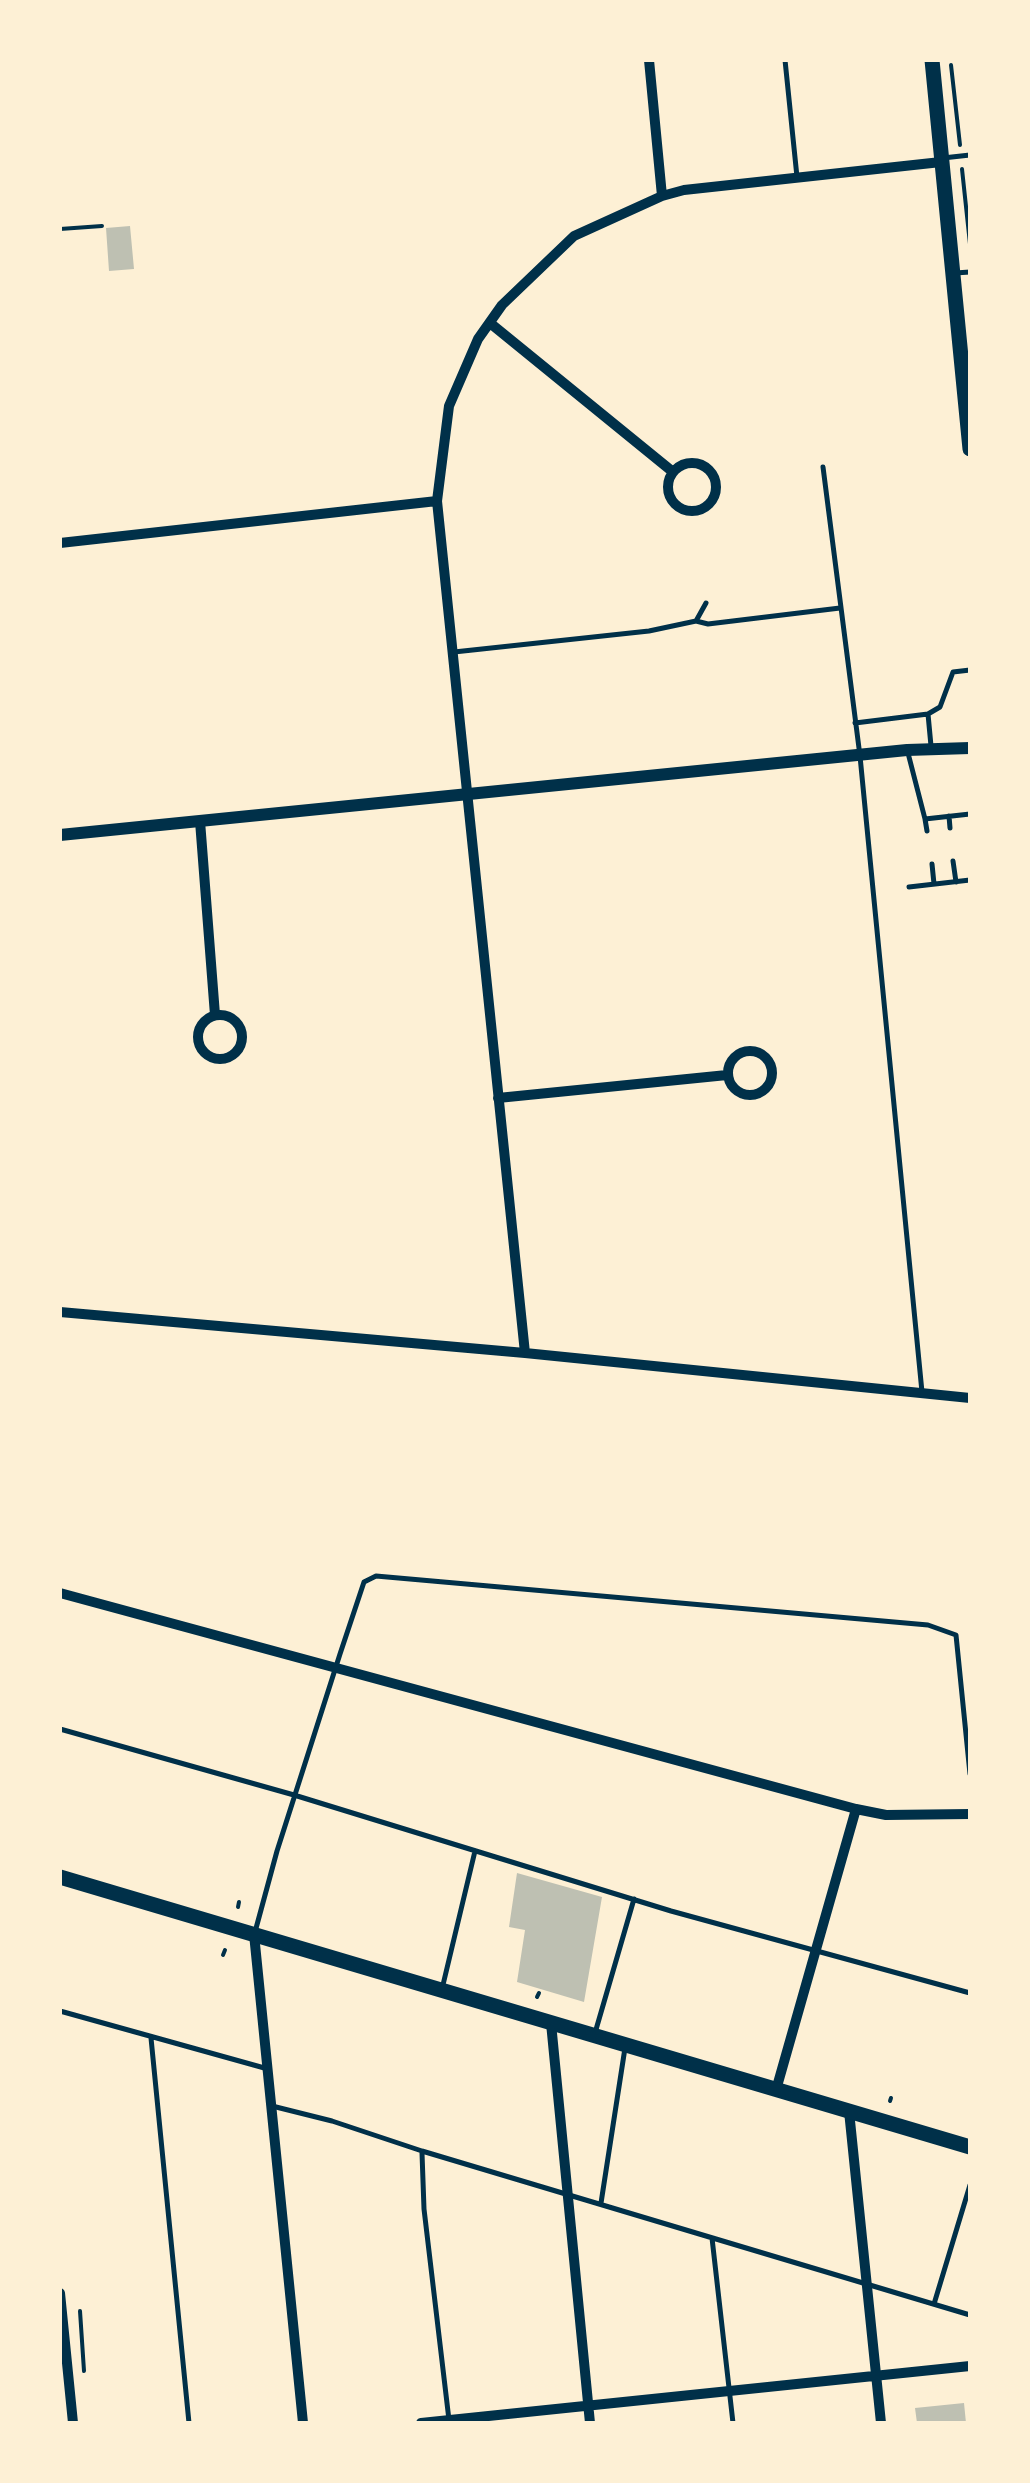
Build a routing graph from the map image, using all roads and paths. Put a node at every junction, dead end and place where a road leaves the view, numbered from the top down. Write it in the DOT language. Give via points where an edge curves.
graph roads {
  1 [pos="649,60"];
  2 [pos="785,60"];
  3 [pos="932,60"];
  4 [pos="970,155"];
  5 [pos="940,160"];
  6 [pos="796,178"];
  7 [pos="662,196"];
  8 [pos="102,226"];
  9 [pos="60,229"];
  10 [pos="970,272"];
  11 [pos="952,273"];
  12 [pos="490,323"];
  13 [pos="970,449"];
  14 [pos="822,467"];
  15 [pos="673,472"];
  16 [pos="438,501"];
  17 [pos="60,544"];
  18 [pos="706,604"];
  19 [pos="840,608"];
  20 [pos="696,621"];
  21 [pos="454,652"];
  22 [pos="970,670"];
  23 [pos="928,714"];
  24 [pos="855,723"];
  25 [pos="970,748"];
  26 [pos="907,750"];
  27 [pos="932,750"];
  28 [pos="860,756"];
  29 [pos="467,794"];
  30 [pos="970,814"];
  31 [pos="949,816"];
  32 [pos="925,819"];
  33 [pos="200,821"];
  34 [pos="950,828"];
  35 [pos="927,831"];
  36 [pos="60,835"];
  37 [pos="954,861"];
  38 [pos="932,864"];
  39 [pos="970,880"];
  40 [pos="956,882"];
  41 [pos="934,884"];
  42 [pos="909,887"];
  43 [pos="215,1015"];
  44 [pos="728,1075"];
  45 [pos="498,1098"];
  46 [pos="60,1312"];
  47 [pos="525,1352"];
  48 [pos="922,1394"];
  49 [pos="970,1398"];
  50 [pos="60,1593"];
  51 [pos="335,1668"];
  52 [pos="60,1729"];
  53 [pos="970,1774"];
  54 [pos="294,1796"];
  55 [pos="856,1809"];
  56 [pos="970,1814"];
  57 [pos="476,1851"];
  58 [pos="60,1877"];
  59 [pos="634,1899"];
  60 [pos="254,1934"];
  61 [pos="815,1952"];
  62 [pos="442,1990"];
  63 [pos="970,1992"];
  64 [pos="60,2011"];
  65 [pos="551,2022"];
  66 [pos="594,2036"];
  67 [pos="150,2038"];
  68 [pos="626,2045"];
  69 [pos="268,2069"];
  70 [pos="776,2090"];
  71 [pos="272,2106"];
  72 [pos="850,2112"];
  73 [pos="970,2147"];
  74 [pos="422,2151"];
  75 [pos="970,2185"];
  76 [pos="566,2192"];
  77 [pos="601,2204"];
  78 [pos="712,2238"];
  79 [pos="866,2283"];
  80 [pos="60,2293"];
  81 [pos="934,2304"];
  82 [pos="80,2311"];
  83 [pos="970,2315"];
  84 [pos="970,2366"];
  85 [pos="84,2371"];
  86 [pos="876,2376"];
  87 [pos="730,2391"];
  88 [pos="588,2407"];
  89 [pos="449,2422"];
  90 [pos="73,2423"];
  91 [pos="189,2423"];
  92 [pos="302,2423"];
  93 [pos="420,2423"];
  94 [pos="590,2423"];
  95 [pos="733,2423"];
  96 [pos="881,2423"];
  1 -- 7 [label="street"];
  2 -- 6 [label="lane"];
  3 -- 5 [label="main road"];
  4 -- 5 [label="lane"];
  5 -- 6 [label="street"];
  5 -- 11 [label="main road"];
  6 -- 7 [label="street"];
  7 -- 12 [label="street" via="574,236"];
  8 -- 9 [label="path"];
  10 -- 11 [label="lane"];
  11 -- 13 [label="main road"];
  12 -- 15 [label="street"];
  12 -- 16 [label="street" via="449,406"];
  14 -- 19 [label="lane"];
  15 -- 15 [label="street" via="670,495 679,507 693,511 713,499 716,484 709,470 694,463"];
  16 -- 17 [label="street"];
  16 -- 21 [label="street"];
  18 -- 20 [label="lane"];
  19 -- 20 [label="lane"];
  19 -- 24 [label="lane"];
  20 -- 21 [label="lane"];
  21 -- 29 [label="street"];
  22 -- 23 [label="lane" via="953,672 940,707"];
  23 -- 24 [label="lane"];
  23 -- 27 [label="lane"];
  24 -- 28 [label="lane"];
  25 -- 27 [label="street"];
  26 -- 27 [label="street"];
  26 -- 28 [label="street"];
  26 -- 32 [label="lane"];
  28 -- 29 [label="street"];
  28 -- 48 [label="lane"];
  29 -- 33 [label="street"];
  29 -- 45 [label="street"];
  30 -- 31 [label="lane"];
  31 -- 32 [label="lane"];
  31 -- 34 [label="lane"];
  32 -- 35 [label="lane"];
  33 -- 36 [label="street"];
  33 -- 43 [label="street"];
  37 -- 40 [label="lane"];
  38 -- 41 [label="lane"];
  39 -- 40 [label="lane"];
  40 -- 41 [label="lane"];
  41 -- 42 [label="lane"];
  43 -- 43 [label="street" via="230,1017 240,1028 238,1050 227,1058 206,1055 198,1043 199,1029"];
  44 -- 44 [label="street" via="736,1055 751,1051 772,1069 765,1089 752,1095 733,1088"];
  44 -- 45 [label="street"];
  45 -- 47 [label="street"];
  46 -- 47 [label="street"];
  47 -- 48 [label="street"];
  48 -- 49 [label="street"];
  50 -- 51 [label="street"];
  51 -- 53 [label="lane" via="364,1582 376,1576 928,1625 956,1635"];
  51 -- 54 [label="lane"];
  51 -- 55 [label="street"];
  52 -- 54 [label="lane"];
  54 -- 57 [label="lane"];
  54 -- 60 [label="lane"];
  55 -- 56 [label="street"];
  55 -- 61 [label="street"];
  57 -- 59 [label="lane"];
  57 -- 62 [label="lane"];
  58 -- 60 [label="main road"];
  59 -- 61 [label="lane"];
  59 -- 66 [label="lane"];
  60 -- 62 [label="main road"];
  60 -- 69 [label="street"];
  61 -- 63 [label="lane"];
  61 -- 70 [label="street"];
  62 -- 65 [label="main road"];
  64 -- 67 [label="lane"];
  65 -- 66 [label="main road"];
  65 -- 76 [label="street"];
  66 -- 68 [label="main road"];
  67 -- 69 [label="lane"];
  67 -- 91 [label="lane"];
  68 -- 70 [label="main road"];
  68 -- 77 [label="lane"];
  69 -- 71 [label="street"];
  70 -- 72 [label="main road"];
  71 -- 74 [label="lane"];
  71 -- 92 [label="street"];
  72 -- 73 [label="main road"];
  72 -- 79 [label="street"];
  74 -- 76 [label="lane"];
  74 -- 89 [label="lane"];
  75 -- 81 [label="lane"];
  76 -- 77 [label="lane"];
  76 -- 88 [label="street"];
  77 -- 78 [label="lane"];
  78 -- 79 [label="lane"];
  78 -- 87 [label="lane"];
  79 -- 81 [label="lane"];
  79 -- 86 [label="street"];
  80 -- 90 [label="street"];
  81 -- 83 [label="lane"];
  82 -- 85 [label="path"];
  84 -- 86 [label="street"];
  86 -- 87 [label="street"];
  86 -- 96 [label="street"];
  87 -- 88 [label="street"];
  87 -- 95 [label="lane"];
  88 -- 89 [label="street"];
  88 -- 94 [label="street"];
  89 -- 93 [label="street"];
}
